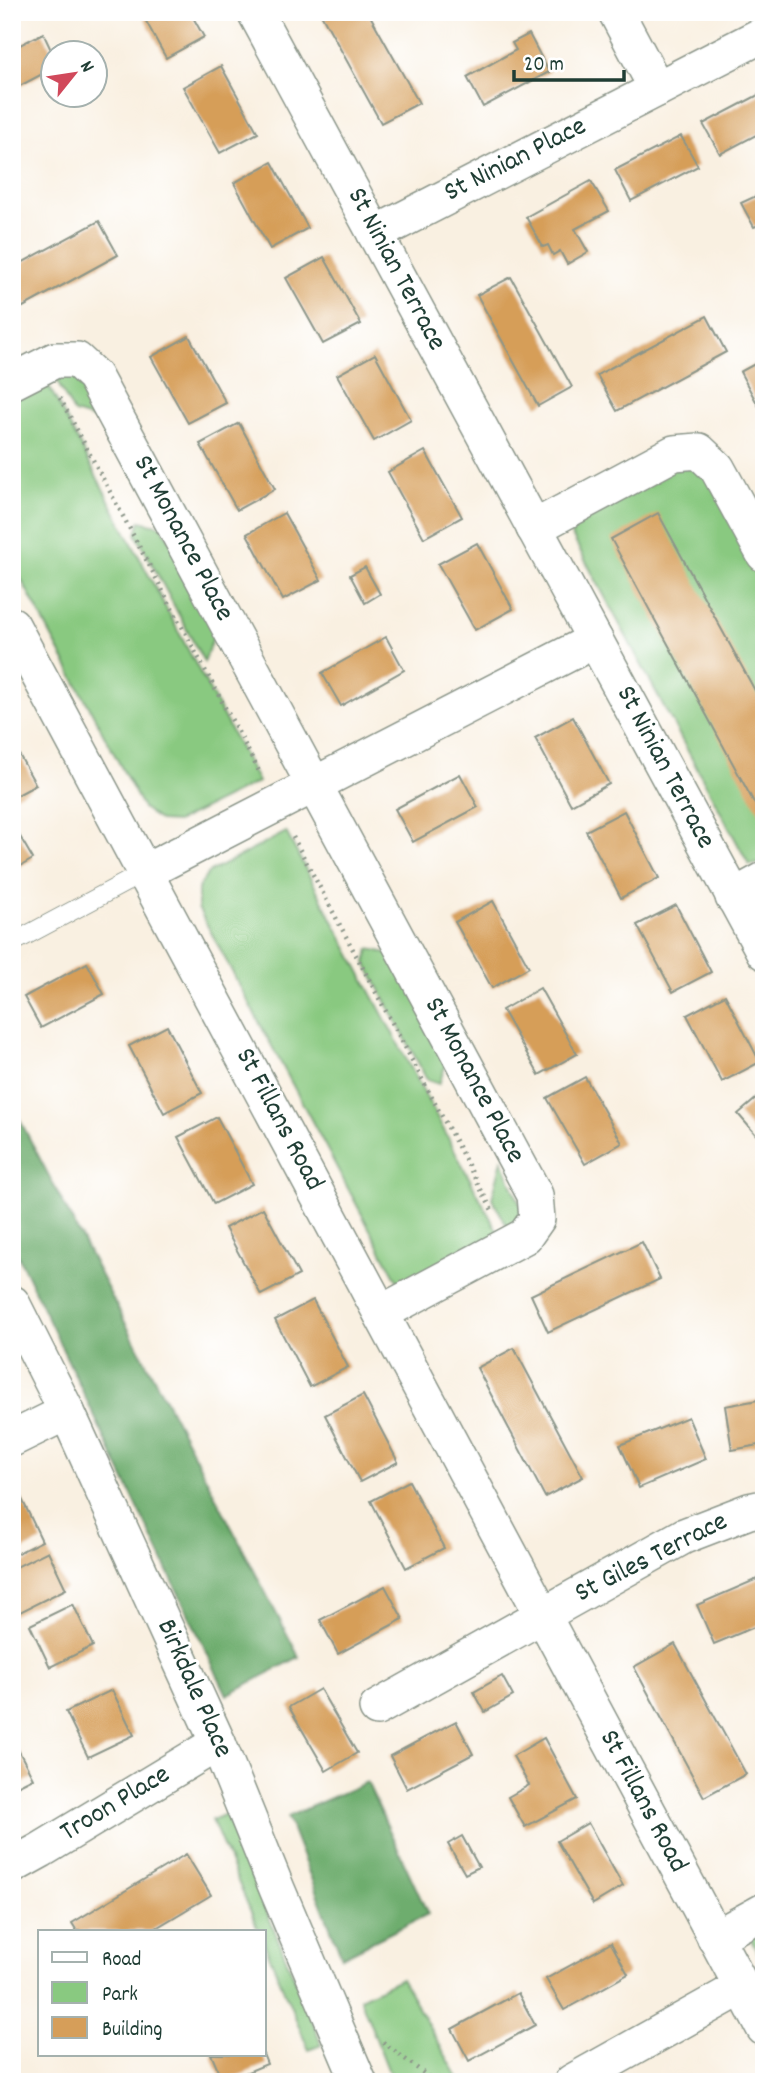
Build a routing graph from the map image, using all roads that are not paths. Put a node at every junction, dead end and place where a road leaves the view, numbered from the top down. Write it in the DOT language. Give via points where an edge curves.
graph roads {
  1 [pos="254,12"];
  2 [pos="616,12"];
  3 [pos="764,34"];
  4 [pos="657,89"];
  5 [pos="375,233"];
  6 [pos="12,382"];
  7 [pos="534,528"];
  8 [pos="764,554"];
  9 [pos="12,625"];
  10 [pos="595,640"];
  11 [pos="314,784"];
  12 [pos="145,872"];
  13 [pos="764,880"];
  14 [pos="733,897"];
  15 [pos="12,943"];
  16 [pos="764,952"];
  17 [pos="12,1303"];
  18 [pos="381,1312"];
  19 [pos="67,1412"];
  20 [pos="12,1439"];
  21 [pos="764,1508"];
  22 [pos="542,1616"];
  23 [pos="377,1708"];
  24 [pos="218,1743"];
  25 [pos="12,1866"];
  26 [pos="764,1910"];
  27 [pos="715,1938"];
  28 [pos="742,1987"];
  29 [pos="764,2028"];
  30 [pos="359,2082"];
  31 [pos="572,2082"];
  1 -- 5 [label="street, St Ninian Terrace"];
  2 -- 4 [label="street"];
  3 -- 4 [label="street, St Ninian Place"];
  4 -- 5 [label="street, St Ninian Place"];
  5 -- 7 [label="street, St Ninian Terrace"];
  6 -- 11 [label="street, St Monance Place" via="55,360 77,360 94,376"];
  7 -- 8 [label="street" via="674,453 699,451 717,468"];
  7 -- 10 [label="street, St Ninian Terrace"];
  9 -- 12 [label="street, St Fillans Road"];
  10 -- 11 [label="street"];
  10 -- 14 [label="street, St Ninian Terrace"];
  11 -- 12 [label="street"];
  11 -- 18 [label="street, St Monance Place" via="535,1195 537,1219 525,1236"];
  12 -- 15 [label="lane"];
  12 -- 18 [label="street, St Fillans Road"];
  13 -- 14 [label="street"];
  14 -- 16 [label="street, St Ninian Terrace"];
  17 -- 19 [label="street, Birkdale Place"];
  18 -- 22 [label="street, St Fillans Road"];
  19 -- 20 [label="street"];
  19 -- 24 [label="street, Birkdale Place"];
  21 -- 22 [label="street, St Giles Terrace" via="684,1536"];
  22 -- 23 [label="street"];
  22 -- 27 [label="street, St Fillans Road"];
  24 -- 25 [label="street, Troon Place"];
  24 -- 30 [label="street, Birkdale Place"];
  26 -- 27 [label="street"];
  27 -- 28 [label="street, St Fillans Road"];
  28 -- 29 [label="street, St Fillans Road"];
  28 -- 31 [label="street"];
}
